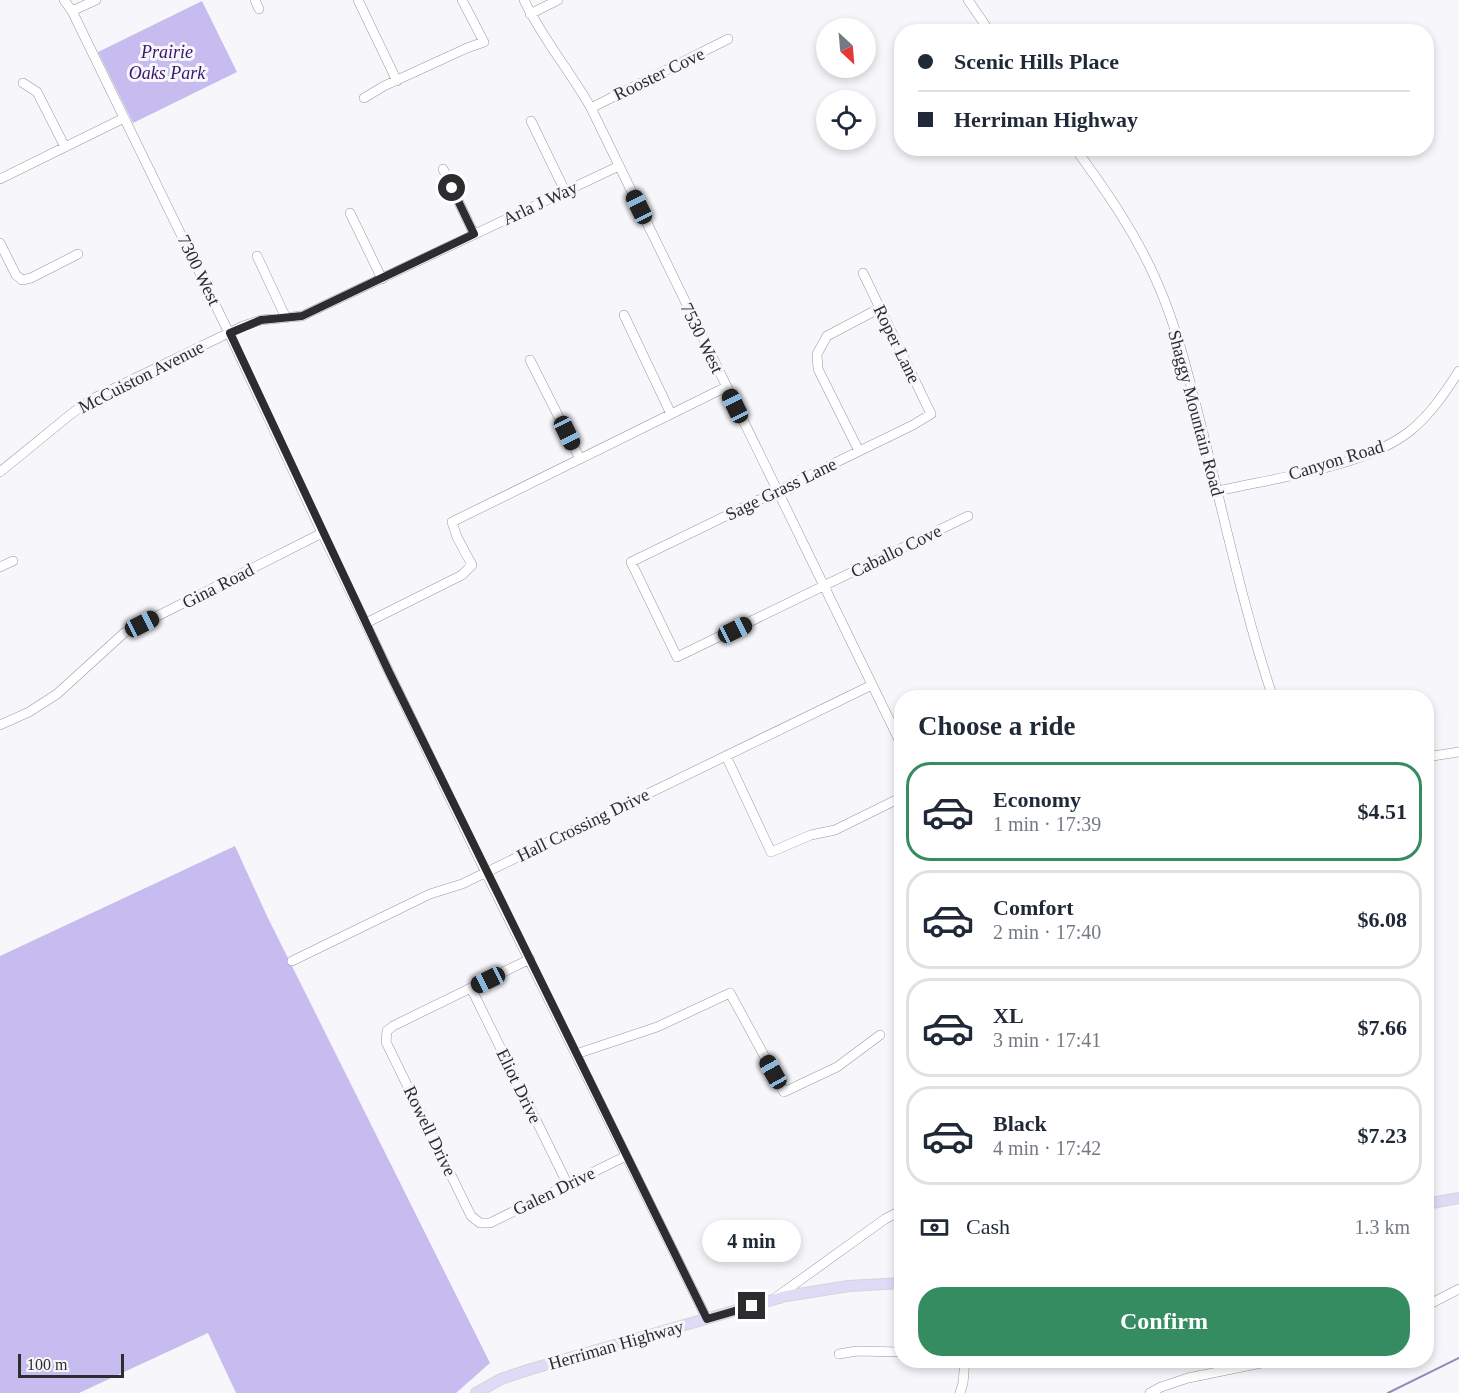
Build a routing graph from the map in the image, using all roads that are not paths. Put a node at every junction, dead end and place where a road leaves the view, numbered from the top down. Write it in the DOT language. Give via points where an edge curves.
graph roads {
  1 [pos="64,0"];
  2 [pos="96,0"];
  3 [pos="358,0"];
  4 [pos="462,0"];
  5 [pos="524,0"];
  6 [pos="558,0"];
  7 [pos="968,0"];
  8 [pos="72,11"];
  9 [pos="530,14"];
  10 [pos="984,24"];
  11 [pos="728,39"];
  12 [pos="397,81"];
  13 [pos="23,83"];
  14 [pos="364,98"];
  15 [pos="591,108"];
  16 [pos="124,118"];
  17 [pos="531,121"];
  18 [pos="64,147"];
  19 [pos="1081,156"];
  20 [pos="619,166"];
  21 [pos="443,169"];
  22 [pos="0,179"];
  23 [pos="565,191"];
  24 [pos="350,213"];
  25 [pos="474,234"];
  26 [pos="0,243"];
  27 [pos="78,254"];
  28 [pos="257,256"];
  29 [pos="863,273"];
  30 [pos="382,279"];
  31 [pos="880,308"];
  32 [pos="624,315"];
  33 [pos="286,318"];
  34 [pos="230,333"];
  35 [pos="530,360"];
  36 [pos="1459,371"];
  37 [pos="726,387"];
  38 [pos="671,414"];
  39 [pos="931,414"];
  40 [pos="859,451"];
  41 [pos="579,459"];
  42 [pos="0,472"];
  43 [pos="777,490"];
  44 [pos="1218,490"];
  45 [pos="968,516"];
  46 [pos="322,533"];
  47 [pos="14,561"];
  48 [pos="0,567"];
  49 [pos="824,586"];
  50 [pos="366,623"];
  51 [pos="677,657"];
  52 [pos="872,685"];
  53 [pos="1271,690"];
  54 [pos="0,725"];
  55 [pos="894,730"];
  56 [pos="1459,752"];
  57 [pos="726,756"];
  58 [pos="1434,756"];
  59 [pos="894,801"];
  60 [pos="486,873"];
  61 [pos="530,959"];
  62 [pos="292,961"];
  63 [pos="471,988"];
  64 [pos="880,1035"];
  65 [pos="576,1054"];
  66 [pos="626,1156"];
  67 [pos="567,1185"];
  68 [pos="1459,1198"];
  69 [pos="1434,1203"];
  70 [pos="894,1215"];
  71 [pos="480,1223"];
  72 [pos="894,1284"];
  73 [pos="1459,1289"];
  74 [pos="775,1299"];
  75 [pos="1434,1302"];
  76 [pos="707,1319"];
  77 [pos="894,1352"];
  78 [pos="839,1354"];
  79 [pos="964,1368"];
  80 [pos="1238,1368"];
  81 [pos="476,1393"];
  82 [pos="960,1393"];
  83 [pos="1150,1393"];
  1 -- 8 [label="street, 7300 West"];
  2 -- 8 [label="street"];
  3 -- 12 [label="street"];
  4 -- 12 [label="street" via="484,42"];
  5 -- 9 [label="street, 7530 West"];
  6 -- 9 [label="street"];
  7 -- 10 [label="street"];
  8 -- 16 [label="street, 7300 West"];
  9 -- 15 [label="street, 7530 West"];
  11 -- 15 [label="street, Rooster Cove"];
  12 -- 14 [label="street"];
  13 -- 18 [label="street" via="37,92"];
  15 -- 20 [label="street, 7530 West"];
  16 -- 18 [label="street"];
  16 -- 34 [label="street, 7300 West"];
  17 -- 23 [label="street"];
  18 -- 22 [label="street"];
  19 -- 44 [label="street, Shaggy Mountain Road" via="1118,209 1157,282 1192,388"];
  20 -- 23 [label="street, Arla J Way"];
  20 -- 37 [label="street, 7530 West"];
  21 -- 25 [label="street"];
  23 -- 25 [label="street, Arla J Way"];
  24 -- 30 [label="street"];
  25 -- 30 [label="street, Arla J Way"];
  26 -- 27 [label="street" via="22,280"];
  28 -- 33 [label="street"];
  29 -- 31 [label="street, Roper Lane"];
  30 -- 33 [label="street, Arla J Way" via="302,316"];
  31 -- 39 [label="street, Roper Lane"];
  31 -- 40 [label="street" via="827,336 817,354 818,369"];
  32 -- 38 [label="street"];
  33 -- 34 [label="street, Arla J Way" via="261,320"];
  34 -- 42 [label="street, McCuiston Avenue" via="92,399"];
  34 -- 46 [label="street, 7300 West"];
  35 -- 41 [label="street"];
  36 -- 44 [label="street, Canyon Road" via="1422,421 1382,449 1323,467"];
  37 -- 38 [label="street"];
  37 -- 43 [label="street, 7530 West"];
  38 -- 41 [label="street"];
  39 -- 40 [label="street, Sage Grass Lane"];
  40 -- 43 [label="street, Sage Grass Lane"];
  41 -- 50 [label="street" via="452,522 472,565 462,575"];
  43 -- 49 [label="street, 7530 West"];
  43 -- 51 [label="street, Sage Grass Lane" via="631,562"];
  44 -- 53 [label="street, Shaggy Mountain Road" via="1248,616"];
  45 -- 49 [label="street, Caballo Cove"];
  46 -- 50 [label="street, 7300 West"];
  46 -- 54 [label="street, Gina Road" via="124,633 57,694"];
  47 -- 48 [label="street"];
  49 -- 51 [label="street, Caballo Cove"];
  49 -- 52 [label="street, 7530 West"];
  50 -- 60 [label="street, 7300 West"];
  52 -- 55 [label="street, 7530 West"];
  52 -- 57 [label="street, Hall Crossing Drive"];
  56 -- 58 [label="street"];
  57 -- 59 [label="street" via="771,852 811,835 835,830"];
  57 -- 60 [label="street, Hall Crossing Drive"];
  60 -- 61 [label="street, 7300 West"];
  60 -- 62 [label="street, Hall Crossing Drive" via="430,894"];
  61 -- 63 [label="street"];
  61 -- 65 [label="street, 7300 West"];
  63 -- 67 [label="street, Eliot Drive"];
  63 -- 71 [label="street, Rowell Drive" via="393,1026 386,1042 471,1216"];
  64 -- 65 [label="street" via="837,1067 784,1092 730,993 657,1027"];
  65 -- 66 [label="street, 7300 West"];
  66 -- 67 [label="street, Galen Drive"];
  66 -- 76 [label="street, 7300 West"];
  67 -- 71 [label="street, Galen Drive" via="490,1222"];
  68 -- 69 [label="main road"];
  70 -- 74 [label="street"];
  72 -- 74 [label="main road, Herriman Highway" via="842,1287"];
  73 -- 75 [label="street"];
  74 -- 76 [label="main road, Herriman Highway"];
  76 -- 81 [label="main road, Herriman Highway" via="531,1369"];
  77 -- 78 [label="street"];
  79 -- 82 [label="street"];
  80 -- 83 [label="street" via="1188,1378"];
}
